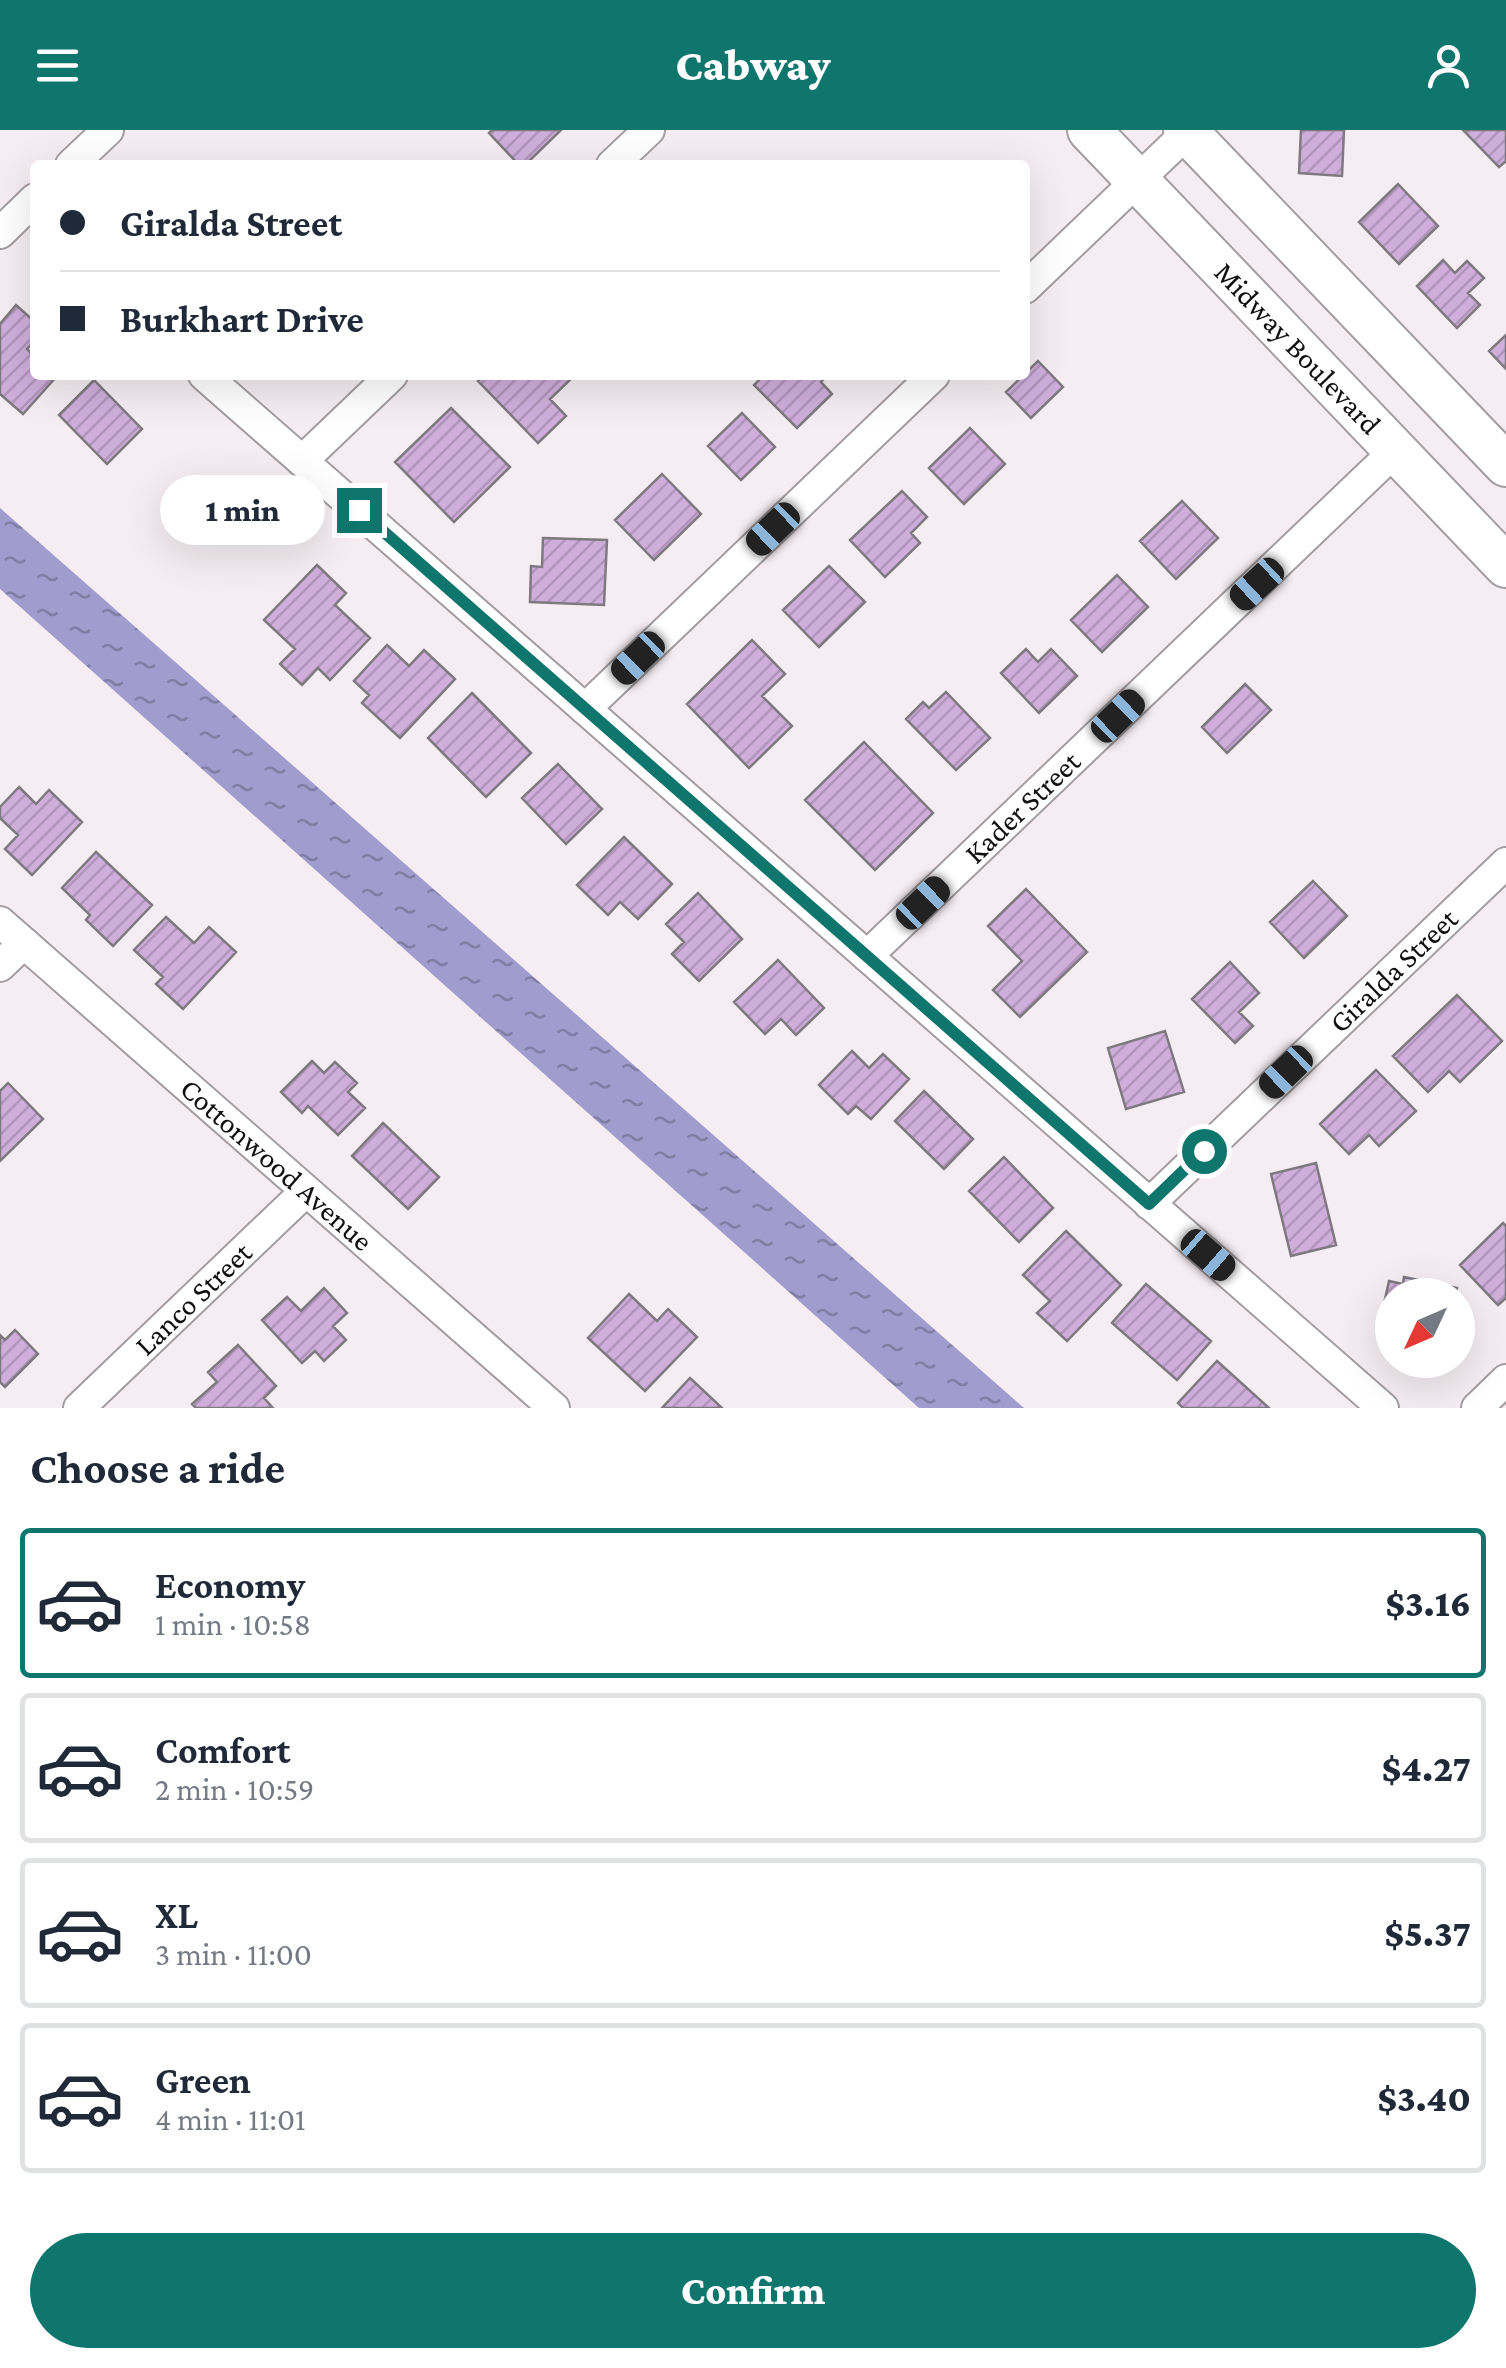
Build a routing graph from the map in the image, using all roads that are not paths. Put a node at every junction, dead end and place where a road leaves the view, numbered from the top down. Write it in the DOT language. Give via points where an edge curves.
graph roads {
  1 [pos="108,130"];
  2 [pos="649,130"];
  3 [pos="1089,130"];
  4 [pos="1187,131"];
  5 [pos="76,160"];
  6 [pos="617,160"];
  7 [pos="1138,180"];
  8 [pos="1030,283"];
  9 [pos="210,380"];
  10 [pos="387,380"];
  11 [pos="929,380"];
  12 [pos="1396,450"];
  13 [pos="302,461"];
  14 [pos="1506,465"];
  15 [pos="1506,566"];
  16 [pos="585,709"];
  17 [pos="1506,863"];
  18 [pos="0,922"];
  19 [pos="24,943"];
  20 [pos="867,956"];
  21 [pos="0,966"];
  22 [pos="306,1191"];
  23 [pos="1149,1204"];
  24 [pos="1506,1380"];
  25 [pos="79,1408"];
  26 [pos="554,1408"];
  27 [pos="1382,1408"];
  28 [pos="1477,1408"];
  1 -- 5 [label="street"];
  2 -- 6 [label="street"];
  3 -- 7 [label="street, Midway Boulevard"];
  4 -- 7 [label="street"];
  4 -- 14 [label="street"];
  7 -- 8 [label="street"];
  7 -- 12 [label="street, Midway Boulevard"];
  9 -- 13 [label="street"];
  10 -- 13 [label="street"];
  11 -- 16 [label="street"];
  12 -- 15 [label="street, Midway Boulevard"];
  12 -- 20 [label="street, Kader Street"];
  13 -- 16 [label="street"];
  16 -- 20 [label="street"];
  17 -- 23 [label="street, Giralda Street"];
  18 -- 19 [label="street, Cottonwood Avenue"];
  19 -- 21 [label="street"];
  19 -- 22 [label="street, Cottonwood Avenue"];
  20 -- 23 [label="street"];
  22 -- 25 [label="street, Lanco Street"];
  22 -- 26 [label="street, Cottonwood Avenue"];
  23 -- 27 [label="street"];
  24 -- 28 [label="street"];
}
